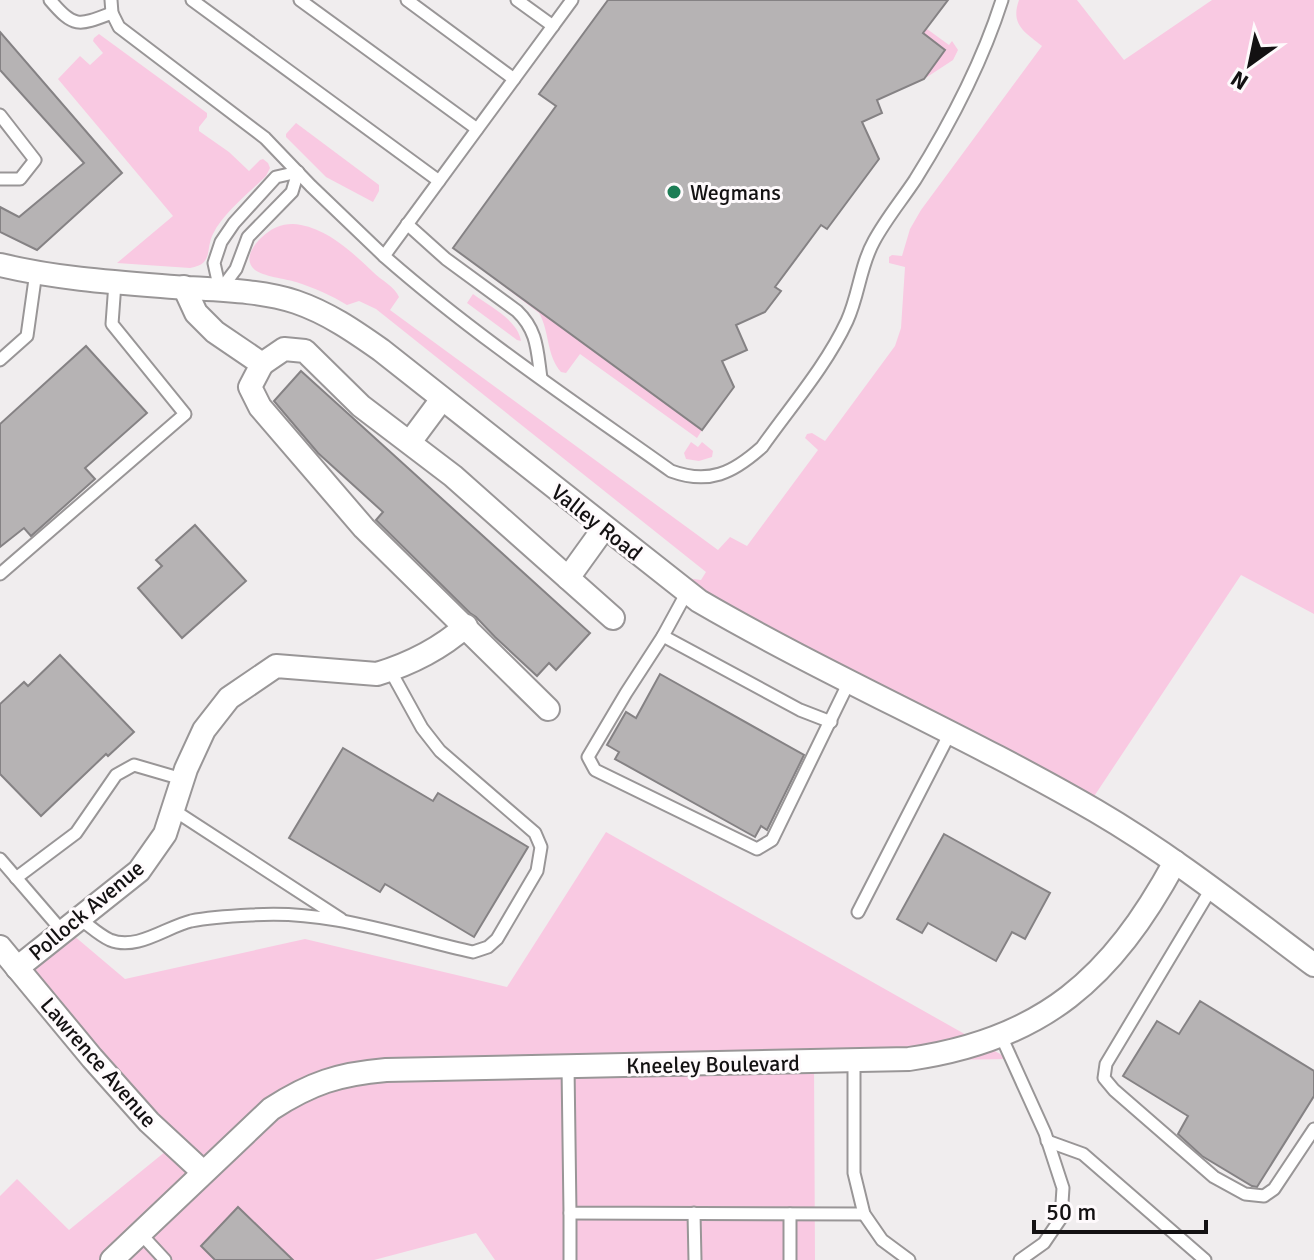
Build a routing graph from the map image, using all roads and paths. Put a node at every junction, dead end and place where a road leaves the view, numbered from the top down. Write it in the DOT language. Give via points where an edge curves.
graph roads {
  1 [pos="50,0"];
  2 [pos="192,0"];
  3 [pos="300,0"];
  4 [pos="407,0"];
  5 [pos="517,0"];
  6 [pos="572,0"];
  7 [pos="1002,0"];
  8 [pos="111,6"];
  9 [pos="553,26"];
  10 [pos="514,79"];
  11 [pos="0,115"];
  12 [pos="477,129"];
  13 [pos="298,172"];
  14 [pos="0,179"];
  15 [pos="439,181"];
  16 [pos="407,224"];
  17 [pos="384,256"];
  18 [pos="0,265"];
  19 [pos="36,272"];
  20 [pos="115,283"];
  21 [pos="184,287"];
  22 [pos="220,290"];
  23 [pos="0,360"];
  24 [pos="262,364"];
  25 [pos="541,378"];
  26 [pos="442,399"];
  27 [pos="410,442"];
  28 [pos="604,528"];
  29 [pos="0,574"];
  30 [pos="568,578"];
  31 [pos="687,592"];
  32 [pos="613,618"];
  33 [pos="466,626"];
  34 [pos="663,636"];
  35 [pos="390,670"];
  36 [pos="849,682"];
  37 [pos="548,709"];
  38 [pos="831,722"];
  39 [pos="950,733"];
  40 [pos="182,779"];
  41 [pos="172,809"];
  42 [pos="0,859"];
  43 [pos="1175,862"];
  44 [pos="16,878"];
  45 [pos="1211,889"];
  46 [pos="858,912"];
  47 [pos="345,921"];
  48 [pos="72,926"];
  49 [pos="0,947"];
  50 [pos="1314,965"];
  51 [pos="17,968"];
  52 [pos="1001,1036"];
  53 [pos="854,1060"];
  54 [pos="568,1066"];
  55 [pos="1314,1129"];
  56 [pos="1047,1141"];
  57 [pos="203,1172"];
  58 [pos="570,1213"];
  59 [pos="694,1213"];
  60 [pos="790,1214"];
  61 [pos="864,1214"];
  62 [pos="140,1233"];
  63 [pos="892,1255"];
  64 [pos="112,1260"];
  65 [pos="165,1260"];
  66 [pos="570,1260"];
  67 [pos="695,1260"];
  68 [pos="790,1260"];
  69 [pos="909,1260"];
  70 [pos="1020,1260"];
  71 [pos="1205,1260"];
  1 -- 8 [label="lane" via="78,23"];
  2 -- 15 [label="lane"];
  3 -- 12 [label="lane"];
  4 -- 10 [label="lane"];
  5 -- 9 [label="lane"];
  6 -- 9 [label="lane"];
  7 -- 25 [label="lane" via="953,114 873,243 840,335 762,447 746,461 726,473 701,478 671,471"];
  8 -- 13 [label="lane" via="127,35 265,138"];
  9 -- 10 [label="lane"];
  10 -- 12 [label="lane"];
  11 -- 14 [label="lane" via="35,160 20,179"];
  12 -- 15 [label="lane"];
  13 -- 17 [label="lane"];
  13 -- 22 [label="lane" via="292,192 248,237 236,269"];
  13 -- 22 [label="lane" via="276,177 221,242 214,263"];
  15 -- 16 [label="lane"];
  16 -- 17 [label="lane"];
  16 -- 25 [label="lane" via="527,320"];
  17 -- 25 [label="lane"];
  18 -- 19 [label="street, Valley Road"];
  19 -- 20 [label="street, Valley Road"];
  19 -- 23 [label="lane" via="27,336"];
  20 -- 21 [label="street, Valley Road"];
  20 -- 29 [label="lane" via="112,324 185,414"];
  21 -- 22 [label="street, Valley Road"];
  21 -- 24 [label="street" via="196,313 215,332"];
  22 -- 26 [label="street, Valley Road" via="292,301 326,314"];
  24 -- 27 [label="street" via="284,349 305,351 361,406"];
  24 -- 33 [label="street" via="250,387 260,407 364,528"];
  26 -- 27 [label="street"];
  26 -- 28 [label="street, Valley Road"];
  27 -- 30 [label="street"];
  28 -- 30 [label="street"];
  28 -- 31 [label="street, Valley Road"];
  30 -- 32 [label="street"];
  31 -- 34 [label="lane"];
  31 -- 36 [label="street, Valley Road"];
  33 -- 35 [label="street, Pollock Avenue" via="449,641"];
  33 -- 37 [label="street"];
  34 -- 38 [label="lane"];
  34 -- 38 [label="lane" via="588,757 595,770 757,849 772,840"];
  35 -- 40 [label="street, Pollock Avenue" via="377,674 276,666 229,698 204,730"];
  35 -- 47 [label="lane" via="440,751 535,833 540,860 497,939 473,952"];
  36 -- 38 [label="lane"];
  36 -- 39 [label="street, Valley Road"];
  39 -- 43 [label="street, Valley Road" via="1095,811"];
  39 -- 46 [label="lane"];
  40 -- 41 [label="street, Pollock Avenue"];
  40 -- 44 [label="lane" via="134,765 116,775 76,833"];
  41 -- 47 [label="lane"];
  41 -- 48 [label="street, Pollock Avenue" via="165,834 139,871"];
  42 -- 44 [label="lane"];
  43 -- 45 [label="street, Valley Road"];
  43 -- 52 [label="street, Kneeley Boulevard" via="1154,900 1103,967 1051,1009"];
  44 -- 48 [label="lane"];
  45 -- 50 [label="street, Valley Road"];
  45 -- 55 [label="lane" via="1106,1064 1104,1078 1214,1177 1245,1194 1264,1196 1274,1189"];
  47 -- 48 [label="lane" via="255,914 190,921 123,943"];
  48 -- 51 [label="street, Pollock Avenue"];
  49 -- 51 [label="street, Lawrence Avenue"];
  51 -- 57 [label="street, Lawrence Avenue" via="149,1122"];
  52 -- 53 [label="street, Kneeley Boulevard" via="941,1054"];
  52 -- 56 [label="lane"];
  53 -- 54 [label="street, Kneeley Boulevard"];
  53 -- 61 [label="lane" via="854,1173"];
  54 -- 57 [label="street, Kneeley Boulevard" via="386,1070 325,1080 271,1109"];
  54 -- 58 [label="lane"];
  56 -- 70 [label="lane" via="1063,1188 1061,1218 1044,1243"];
  56 -- 71 [label="lane" via="1083,1154"];
  57 -- 62 [label="street, Kneeley Boulevard"];
  58 -- 59 [label="lane"];
  58 -- 66 [label="lane"];
  59 -- 60 [label="lane"];
  59 -- 67 [label="lane"];
  60 -- 61 [label="lane"];
  60 -- 68 [label="lane"];
  61 -- 63 [label="lane"];
  62 -- 64 [label="street, Kneeley Boulevard"];
  62 -- 65 [label="lane"];
  63 -- 69 [label="lane"];
}
